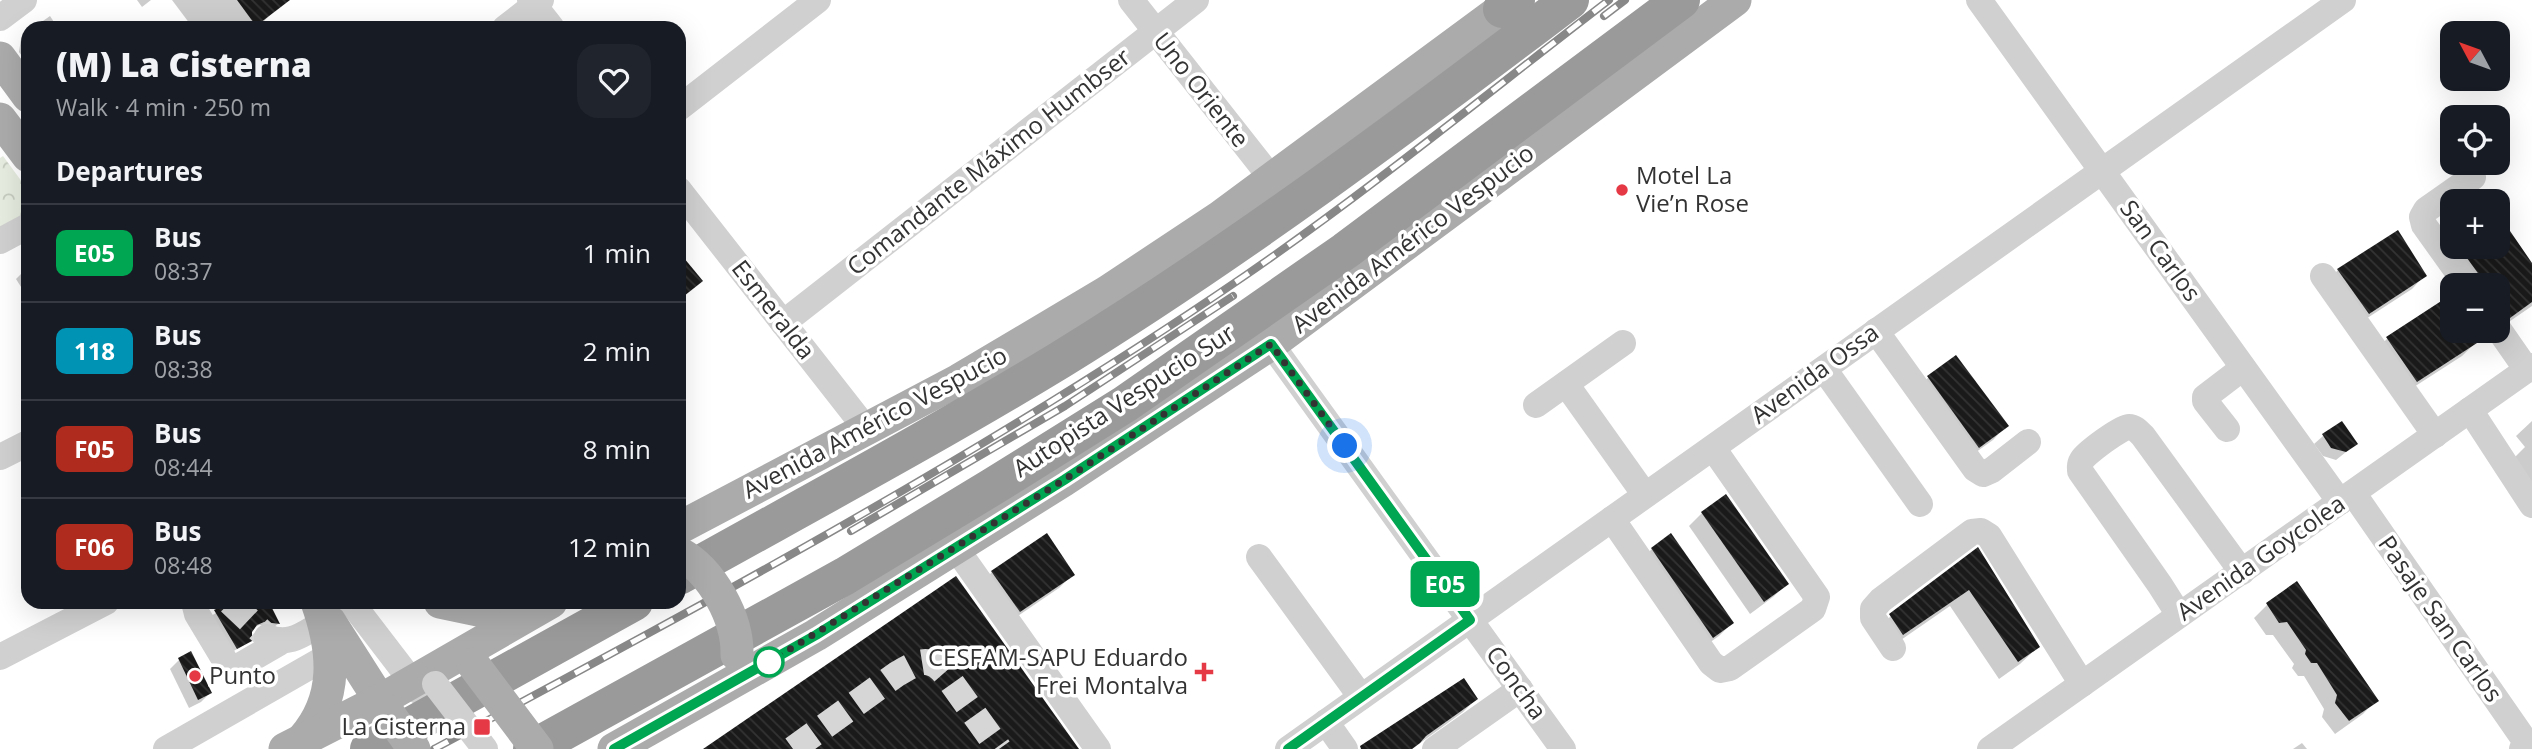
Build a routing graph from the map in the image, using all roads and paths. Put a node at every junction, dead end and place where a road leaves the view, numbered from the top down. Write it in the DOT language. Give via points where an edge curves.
graph roads {
  1 [pos="24,0"];
  2 [pos="818,0"];
  3 [pos="1131,0"];
  4 [pos="1196,0"];
  5 [pos="1570,0"];
  6 [pos="1681,0"];
  7 [pos="1735,0"];
  8 [pos="1979,0"];
  9 [pos="2343,0"];
  10 [pos="535,2"];
  11 [pos="1511,3"];
  12 [pos="0,18"];
  13 [pos="513,21"];
  14 [pos="547,21"];
  15 [pos="1156,31"];
  16 [pos="0,58"];
  17 [pos="21,86"];
  18 [pos="686,103"];
  19 [pos="0,119"];
  20 [pos="21,147"];
  21 [pos="2102,171"];
  22 [pos="2473,177"];
  23 [pos="1272,179"];
  24 [pos="686,199"];
  25 [pos="21,230"];
  26 [pos="0,241"];
  27 [pos="2459,273"];
  28 [pos="2323,276"];
  29 [pos="783,323"];
  30 [pos="1876,331"];
  31 [pos="1623,343"];
  32 [pos="2510,343"];
  33 [pos="1271,344"];
  34 [pos="2243,368"];
  35 [pos="2530,368"];
  36 [pos="1824,369"];
  37 [pos="1566,384"];
  38 [pos="1536,405"];
  39 [pos="2470,410"];
  40 [pos="2227,429"];
  41 [pos="867,430"];
  42 [pos="2435,435"];
  43 [pos="2028,442"];
  44 [pos="21,446"];
  45 [pos="1713,448"];
  46 [pos="0,457"];
  47 [pos="1645,495"];
  48 [pos="2346,497"];
  49 [pos="1920,503"];
  50 [pos="2532,505"];
  51 [pos="1612,519"];
  52 [pos="686,524"];
  53 [pos="955,547"];
  54 [pos="1259,556"];
  55 [pos="686,559"];
  56 [pos="686,572"];
  57 [pos="2242,572"];
  58 [pos="93,609"];
  59 [pos="196,609"];
  60 [pos="320,609"];
  61 [pos="357,609"];
  62 [pos="376,609"];
  63 [pos="429,609"];
  64 [pos="473,609"];
  65 [pos="508,609"];
  66 [pos="541,609"];
  67 [pos="621,609"];
  68 [pos="2179,615"];
  69 [pos="1470,620"];
  70 [pos="1893,648"];
  71 [pos="330,655"];
  72 [pos="0,657"];
  73 [pos="468,658"];
  74 [pos="424,683"];
  75 [pos="2082,684"];
  76 [pos="724,688"];
  77 [pos="1520,688"];
  78 [pos="1361,697"];
  79 [pos="383,706"];
  80 [pos="1326,722"];
  81 [pos="294,744"];
  82 [pos="2527,746"];
  83 [pos="621,747"];
  84 [pos="166,749"];
  85 [pos="369,749"];
  86 [pos="414,749"];
  87 [pos="463,749"];
  88 [pos="485,749"];
  89 [pos="535,749"];
  90 [pos="1098,749"];
  91 [pos="1288,749"];
  92 [pos="1345,749"];
  93 [pos="1435,749"];
  94 [pos="1563,749"];
  95 [pos="1990,749"];
  1 -- 12 [label="street"];
  2 -- 18 [label="street"];
  3 -- 15 [label="street, Uno Oriente"];
  4 -- 15 [label="street, Comandante Máximo Humbser"];
  5 -- 56 [label="highway" via="1322,185 1125,318 999,397"];
  6 -- 89 [label="highway, Autopista Vespucio Sur" via="1345,251 1125,404 845,576"];
  7 -- 33 [label="main road, Avenida Américo Vespucio"];
  8 -- 21 [label="street, San Carlos"];
  9 -- 21 [label="street, Avenida Ossa"];
  10 -- 13 [label="street"];
  10 -- 14 [label="street"];
  11 -- 23 [label="main road, Avenida Américo Vespucio"];
  15 -- 23 [label="street, Uno Oriente"];
  15 -- 29 [label="street, Comandante Máximo Humbser"];
  16 -- 17 [label="main road"];
  19 -- 20 [label="main road"];
  21 -- 30 [label="street, Avenida Ossa"];
  21 -- 34 [label="street, San Carlos"];
  22 -- 27 [label="street" via="2422,217"];
  23 -- 41 [label="main road, Avenida Américo Vespucio" via="1107,292"];
  24 -- 29 [label="street, Esmeralda"];
  25 -- 26 [label="street"];
  28 -- 42 [label="street"];
  29 -- 41 [label="street, Esmeralda"];
  30 -- 36 [label="street, Avenida Ossa"];
  30 -- 43 [label="street" via="1975,470 1983,474 1992,470"];
  31 -- 37 [label="street"];
  32 -- 35 [label="street"];
  33 -- 53 [label="main road, Avenida Américo Vespucio"];
  33 -- 69 [label="street, Concha"];
  34 -- 40 [label="street" via="2205,397"];
  34 -- 48 [label="street, San Carlos"];
  35 -- 39 [label="street, Avenida Goycolea"];
  36 -- 45 [label="street, Avenida Ossa"];
  36 -- 49 [label="street"];
  37 -- 38 [label="street"];
  37 -- 47 [label="street"];
  39 -- 42 [label="street, Avenida Goycolea"];
  39 -- 50 [label="street"];
  41 -- 52 [label="main road, Avenida Américo Vespucio"];
  42 -- 48 [label="street, Avenida Goycolea"];
  44 -- 46 [label="street"];
  45 -- 47 [label="street, Avenida Ossa"];
  45 -- 51 [label="street" via="1817,597 1813,608 1730,668 1720,670 1711,663"];
  47 -- 51 [label="street, Avenida Ossa"];
  48 -- 57 [label="street, Avenida Goycolea"];
  48 -- 82 [label="street, Pasaje San Carlos"];
  51 -- 69 [label="street, Avenida Ossa"];
  53 -- 76 [label="main road, Avenida Américo Vespucio"];
  53 -- 90 [label="street"];
  54 -- 78 [label="street"];
  55 -- 76 [label="main road, bridge" via="705,574 736,634 737,655"];
  57 -- 68 [label="street, Avenida Goycolea"];
  57 -- 68 [label="street" via="2143,436 2132,427 2118,431 2086,455 2080,471"];
  58 -- 72 [label="street"];
  59 -- 60 [label="street" via="230,669 273,640 297,637"];
  60 -- 71 [label="main road"];
  60 -- 79 [label="main road"];
  61 -- 74 [label="street"];
  62 -- 74 [label="street"];
  63 -- 73 [label="main road"];
  64 -- 65 [label="main road"];
  66 -- 73 [label="main road"];
  67 -- 85 [label="highway"];
  68 -- 75 [label="street, Avenida Goycolea"];
  69 -- 77 [label="street, Concha"];
  69 -- 78 [label="street, Avenida Ossa"];
  70 -- 75 [label="street" via="1873,618 1873,609 1972,532 1981,531 1989,536"];
  71 -- 81 [label="main road" via="327,699 317,720"];
  71 -- 84 [label="street"];
  73 -- 74 [label="main road"];
  73 -- 89 [label="main road, bridge"];
  74 -- 79 [label="main road"];
  74 -- 87 [label="street"];
  74 -- 88 [label="street, bridge"];
  75 -- 95 [label="street, Avenida Goycolea"];
  76 -- 83 [label="main road, Avenida Américo Vespucio"];
  77 -- 93 [label="street"];
  77 -- 94 [label="street, Concha"];
  78 -- 80 [label="street, Avenida Ossa"];
  79 -- 81 [label="main road"];
  79 -- 86 [label="main road, bridge"];
  80 -- 91 [label="street, Avenida Ossa"];
  80 -- 92 [label="street"];
}
